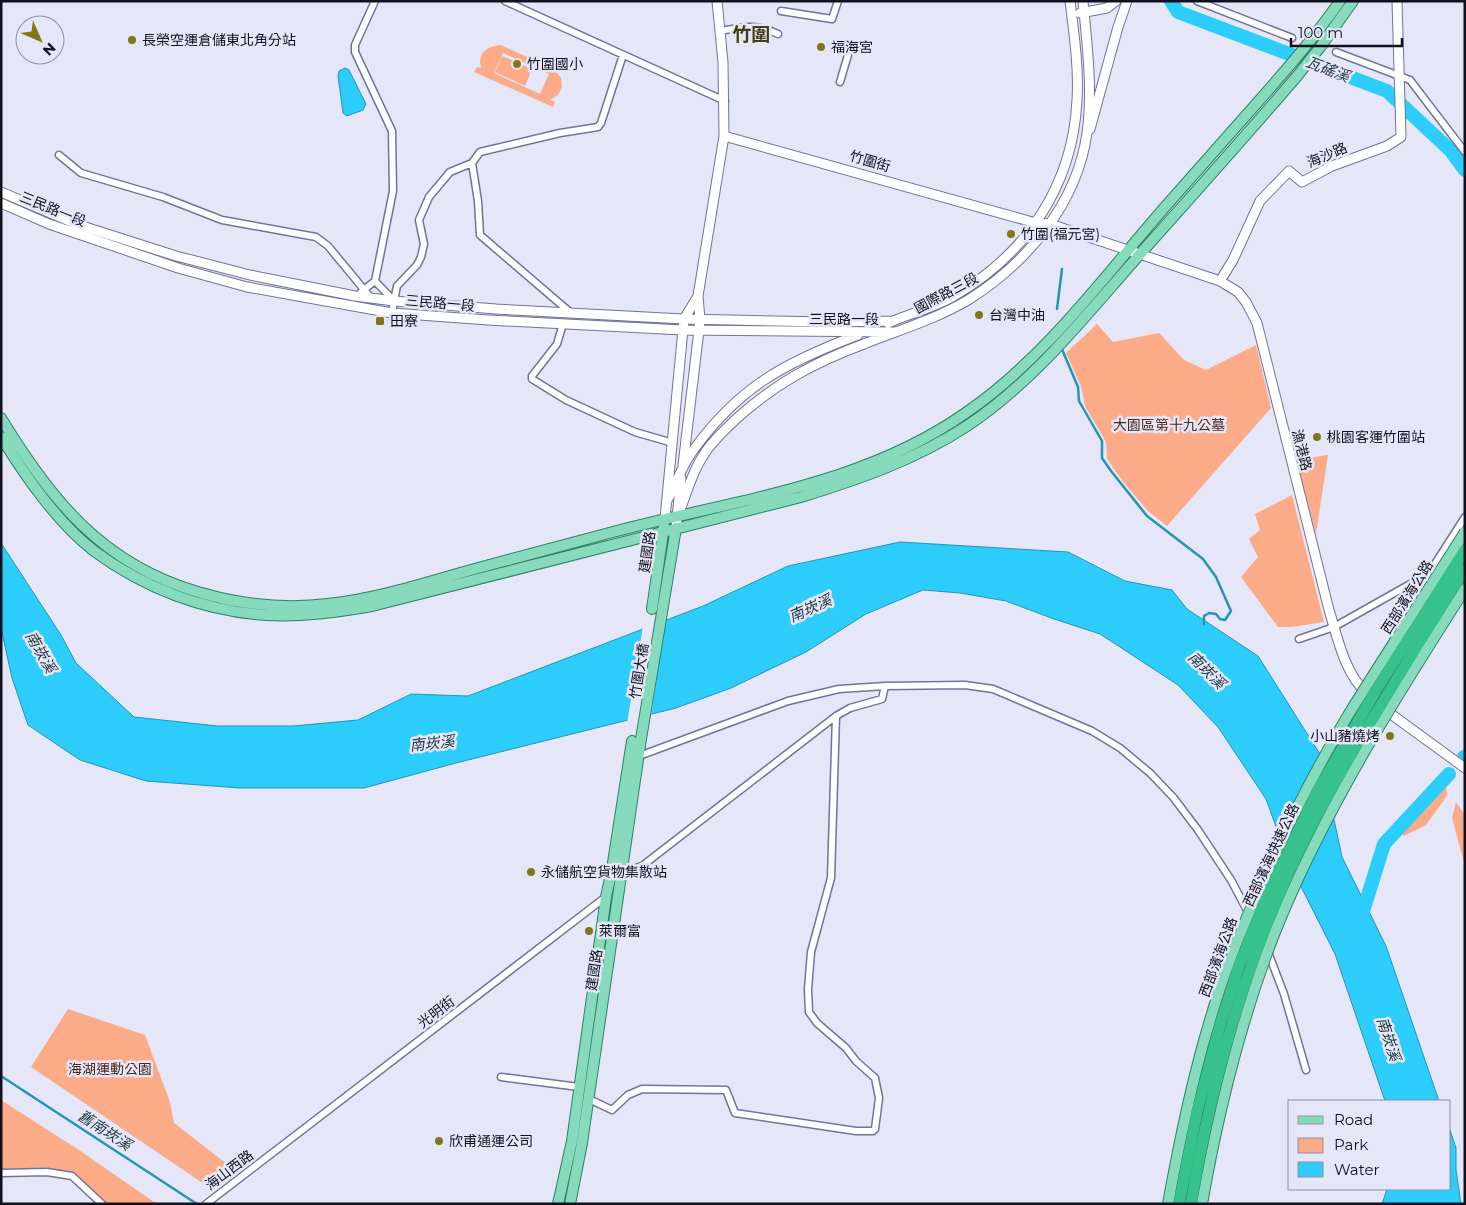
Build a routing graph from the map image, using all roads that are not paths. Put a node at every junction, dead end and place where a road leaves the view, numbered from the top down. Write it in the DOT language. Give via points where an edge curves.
graph roads {
  1 [pos="375,1"];
  2 [pos="505,1"];
  3 [pos="718,1"];
  4 [pos="838,1"];
  5 [pos="1070,1"];
  6 [pos="1083,1"];
  7 [pos="1116,1"];
  8 [pos="1127,1"];
  9 [pos="1197,1"];
  10 [pos="1340,1"];
  11 [pos="1353,1"];
  12 [pos="1397,1"];
  13 [pos="781,11"];
  14 [pos="1084,13"];
  15 [pos="1072,14"];
  16 [pos="720,31"];
  17 [pos="778,34"];
  18 [pos="1292,38"];
  19 [pos="1336,52"];
  20 [pos="624,55"];
  21 [pos="848,55"];
  22 [pos="1401,79"];
  23 [pos="840,82"];
  24 [pos="724,100"];
  25 [pos="1087,133"];
  26 [pos="724,136"];
  27 [pos="1465,152"];
  28 [pos="59,155"];
  29 [pos="472,163"];
  30 [pos="1,192"];
  31 [pos="1,203"];
  32 [pos="1043,223"];
  33 [pos="1128,250"];
  34 [pos="1141,254"];
  35 [pos="375,280"];
  36 [pos="1220,281"];
  37 [pos="364,289"];
  38 [pos="355,296"];
  39 [pos="698,296"];
  40 [pos="371,298"];
  41 [pos="394,301"];
  42 [pos="392,312"];
  43 [pos="571,313"];
  44 [pos="684,319"];
  45 [pos="700,319"];
  46 [pos="893,321"];
  47 [pos="563,324"];
  48 [pos="683,330"];
  49 [pos="699,330"];
  50 [pos="894,332"];
  51 [pos="862,333"];
  52 [pos="1,418"];
  53 [pos="1,437"];
  54 [pos="673,443"];
  55 [pos="682,471"];
  56 [pos="668,499"];
  57 [pos="678,515"];
  58 [pos="1465,517"];
  59 [pos="665,518"];
  60 [pos="676,528"];
  61 [pos="664,531"];
  62 [pos="1465,532"];
  63 [pos="1465,550"];
  64 [pos="1465,570"];
  65 [pos="1424,579"];
  66 [pos="1465,589"];
  67 [pos="1465,597"];
  68 [pos="664,606"];
  69 [pos="652,609"];
  70 [pos="1334,627"];
  71 [pos="1299,639"];
  72 [pos="885,686"];
  73 [pos="1368,694"];
  74 [pos="1383,707"];
  75 [pos="836,716"];
  76 [pos="637,740"];
  77 [pos="639,756"];
  78 [pos="1465,768"];
  79 [pos="622,872"];
  80 [pos="620,886"];
  81 [pos="606,897"];
  82 [pos="1306,1070"];
  83 [pos="501,1077"];
  84 [pos="579,1087"];
  85 [pos="589,1099"];
  86 [pos="266,1158"];
  87 [pos="1,1174"];
  88 [pos="207,1203"];
  89 [pos="102,1204"];
  90 [pos="558,1204"];
  91 [pos="570,1204"];
  92 [pos="1168,1204"];
  93 [pos="1179,1204"];
  94 [pos="1191,1204"];
  95 [pos="1202,1204"];
  1 -- 35 [label="street" via="355,45 355,52 392,131 393,191"];
  2 -- 20 [label="street"];
  3 -- 16 [label="street"];
  4 -- 13 [label="street" via="832,18"];
  5 -- 15 [label="street, 國際路三段"];
  6 -- 14 [label="street, 國際路三段"];
  7 -- 14 [label="street" via="1107,8"];
  8 -- 25 [label="street" via="1092,126"];
  9 -- 18 [label="street"];
  10 -- 33 [label="main road" via="1287,69"];
  11 -- 34 [label="main road" via="1298,75"];
  12 -- 22 [label="street"];
  14 -- 15 [label="street"];
  14 -- 25 [label="street, 國際路三段" via="1089,85"];
  15 -- 32 [label="street, 國際路三段" via="1078,98 1075,127 1061,178"];
  16 -- 17 [label="street" via="754,26"];
  16 -- 24 [label="street"];
  19 -- 22 [label="street"];
  20 -- 24 [label="street"];
  20 -- 29 [label="street" via="598,127 480,152"];
  21 -- 23 [label="street"];
  22 -- 27 [label="street" via="1410,80"];
  22 -- 36 [label="street, 海沙路" via="1401,137 1302,182 1289,171 1260,200"];
  24 -- 26 [label="street"];
  25 -- 32 [label="street, 國際路三段" via="1067,195"];
  26 -- 32 [label="street, 竹圍街"];
  26 -- 39 [label="street"];
  28 -- 37 [label="street" via="80,173 162,196 222,220 316,237 328,246"];
  29 -- 41 [label="street" via="450,172 429,197 419,220 424,244 421,256 417,265 396,286"];
  29 -- 43 [label="street" via="480,235"];
  30 -- 38 [label="street, 三民路一段" via="79,225 176,256"];
  31 -- 42 [label="street, 三民路一段" via="49,224 178,268 247,287"];
  32 -- 33 [label="street, 漁港路"];
  32 -- 46 [label="street, 國際路三段" via="995,268 966,288 950,298"];
  32 -- 50 [label="street, 國際路三段" via="1012,267 990,285 943,312"];
  33 -- 34 [label="street, 漁港路"];
  33 -- 57 [label="main road" via="1020,368 966,413 931,435 901,451 838,476"];
  34 -- 36 [label="street, 漁港路"];
  34 -- 60 [label="main road" via="1056,348 1008,394 938,444 889,468 855,480"];
  35 -- 37 [label="street"];
  35 -- 41 [label="street"];
  36 -- 70 [label="street, 漁港路" via="1238,292 1257,323"];
  37 -- 38 [label="street"];
  37 -- 40 [label="street"];
  38 -- 40 [label="street, 三民路一段"];
  39 -- 44 [label="street"];
  39 -- 45 [label="street"];
  40 -- 41 [label="street, 三民路一段"];
  41 -- 42 [label="street"];
  41 -- 43 [label="street, 三民路一段"];
  42 -- 47 [label="street, 三民路一段"];
  43 -- 44 [label="street, 三民路一段"];
  44 -- 45 [label="street, 三民路一段"];
  44 -- 48 [label="street"];
  45 -- 46 [label="street, 三民路一段"];
  45 -- 49 [label="street"];
  46 -- 51 [label="street, 國際路三段"];
  47 -- 48 [label="street, 三民路一段"];
  47 -- 54 [label="street" via="557,344 532,379 566,400 635,432"];
  48 -- 49 [label="street, 三民路一段"];
  48 -- 54 [label="street"];
  49 -- 51 [label="street, 三民路一段"];
  49 -- 55 [label="street"];
  50 -- 51 [label="street, 三民路一段"];
  50 -- 57 [label="street, 國際路三段" via="824,359 765,395 744,412 703,456"];
  51 -- 55 [label="street, 國際路三段" via="784,367 752,387 714,425"];
  52 -- 59 [label="main road" via="42,480 73,517 99,541 144,571 182,587 229,600 328,604 386,593"];
  53 -- 61 [label="main road" via="34,487 95,551 138,580 198,604 236,611 296,615 372,606"];
  54 -- 56 [label="street"];
  55 -- 56 [label="street, 國際路三段"];
  55 -- 57 [label="street"];
  56 -- 59 [label="street, 建國路"];
  57 -- 59 [label="main road"];
  57 -- 60 [label="street, 建國路"];
  58 -- 65 [label="street"];
  59 -- 61 [label="main road, 建國路"];
  60 -- 61 [label="main road"];
  60 -- 68 [label="main road, 建國路"];
  61 -- 69 [label="main road, 建國路"];
  62 -- 92 [label="main road, 西部濱海公路, bridge" via="1347,718 1290,822 1266,874 1229,963 1199,1058"];
  63 -- 93 [label="highway, 西部濱海快速公路, bridge" via="1378,687 1317,792 1266,898 1220,1025 1197,1112"];
  64 -- 94 [label="highway, 西部濱海快速公路, bridge" via="1345,764 1276,901 1230,1032 1209,1109"];
  65 -- 70 [label="street"];
  65 -- 73 [label="street" via="1400,617 1390,656"];
  66 -- 95 [label="main road, bridge" via="1338,799 1273,936 1230,1068"];
  67 -- 74 [label="street" via="1444,627 1408,665"];
  68 -- 76 [label="main road, 竹圍大橋"];
  70 -- 71 [label="street"];
  70 -- 73 [label="street, 漁港路" via="1346,665 1356,684"];
  72 -- 75 [label="street" via="882,699 850,708"];
  72 -- 77 [label="street" via="839,689 788,702"];
  72 -- 82 [label="street" via="965,685 993,689 1092,731 1120,748 1150,773 1198,830 1238,893 1265,944 1284,994"];
  73 -- 74 [label="street, 漁港路"];
  74 -- 78 [label="street, 漁港路"];
  75 -- 79 [label="street" via="642,866"];
  75 -- 85 [label="street" via="831,878 811,952 808,1012 875,1078 879,1098 875,1129 856,1131 735,1113 726,1090 642,1089 628,1095 612,1110"];
  76 -- 77 [label="main road, 建國路"];
  76 -- 81 [label="main road, 建國路"];
  77 -- 79 [label="main road, 建國路"];
  79 -- 80 [label="main road, 建國路"];
  80 -- 81 [label="street, 光明街"];
  80 -- 85 [label="main road, 建國路"];
  81 -- 84 [label="main road, 建國路"];
  81 -- 86 [label="street, 光明街"];
  83 -- 84 [label="street"];
  84 -- 90 [label="main road, 建國路" via="572,1141"];
  85 -- 91 [label="main road, 建國路"];
  86 -- 88 [label="street, 海山西路"];
  87 -- 89 [label="street" via="47,1172 72,1176"];
}
